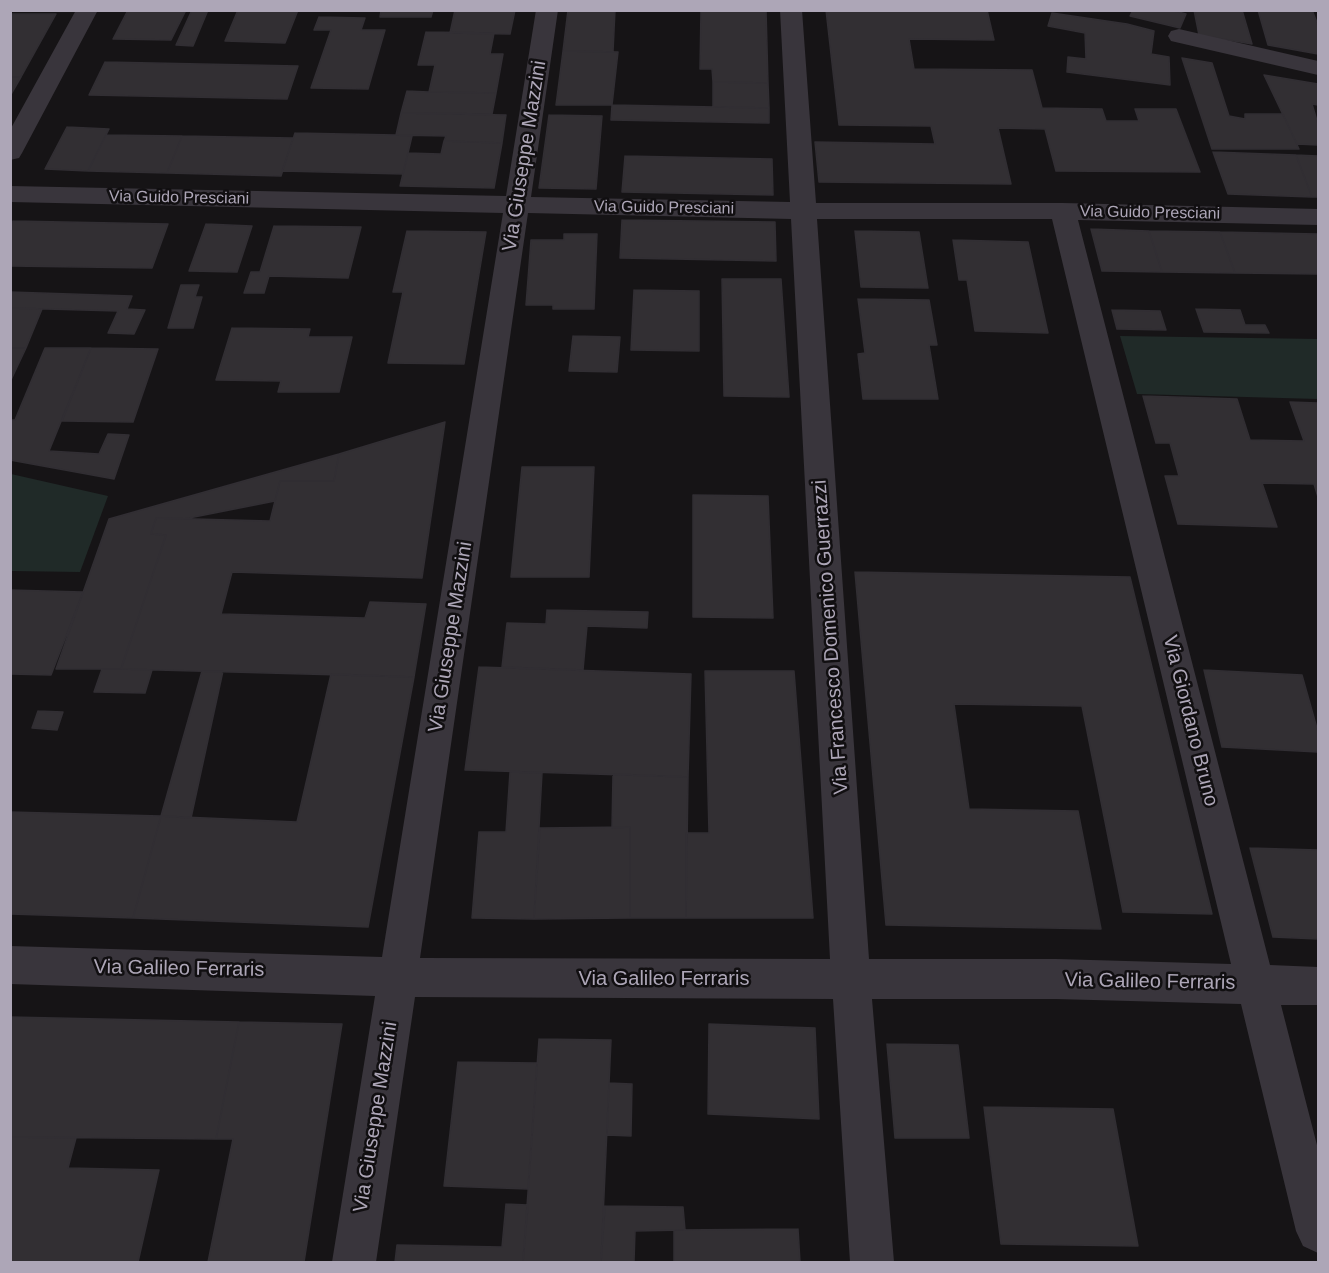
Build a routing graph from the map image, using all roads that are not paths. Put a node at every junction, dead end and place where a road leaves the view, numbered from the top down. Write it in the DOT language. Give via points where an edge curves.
graph roads {
  1 [pos="87,10"];
  2 [pos="547,10"];
  3 [pos="791,10"];
  4 [pos="1179,36"];
  5 [pos="1318,68"];
  6 [pos="10,153"];
  7 [pos="10,194"];
  8 [pos="518,205"];
  9 [pos="805,211"];
  10 [pos="1063,211"];
  11 [pos="1318,217"];
  12 [pos="10,965"];
  13 [pos="399,975"];
  14 [pos="852,979"];
  15 [pos="1258,984"];
  16 [pos="1318,986"];
  17 [pos="1318,1231"];
  18 [pos="354,1263"];
  19 [pos="872,1263"];
  1 -- 6 [label="street"];
  2 -- 8 [label="street, Via Giuseppe Mazzini"];
  3 -- 9 [label="street, Via Francesco Domenico Guerrazzi"];
  4 -- 5 [label="street"];
  7 -- 8 [label="street, Via Guido Presciani"];
  8 -- 9 [label="street, Via Guido Presciani"];
  8 -- 13 [label="street, Via Giuseppe Mazzini"];
  9 -- 10 [label="street, Via Guido Presciani"];
  9 -- 14 [label="street, Via Francesco Domenico Guerrazzi"];
  10 -- 11 [label="street, Via Guido Presciani"];
  10 -- 15 [label="street, Via Giordano Bruno"];
  12 -- 13 [label="street, Via Galileo Ferraris"];
  13 -- 14 [label="street, Via Galileo Ferraris" via="477,979"];
  13 -- 18 [label="street, Via Giuseppe Mazzini"];
  14 -- 15 [label="street, Via Galileo Ferraris"];
  14 -- 19 [label="street, Via Francesco Domenico Guerrazzi"];
  15 -- 16 [label="street, Via Galileo Ferraris"];
  15 -- 17 [label="street, Via Giordano Bruno"];
}
